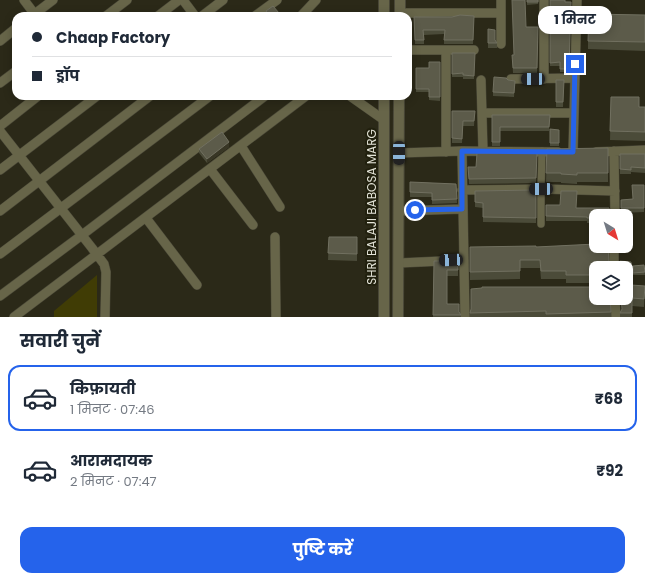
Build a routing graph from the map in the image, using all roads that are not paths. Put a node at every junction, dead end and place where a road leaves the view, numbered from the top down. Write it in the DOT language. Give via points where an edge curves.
graph roads {
  1 [pos="24,0"];
  2 [pos="53,0"];
  3 [pos="127,0"];
  4 [pos="179,0"];
  5 [pos="183,0"];
  6 [pos="224,0"];
  7 [pos="277,0"];
  8 [pos="316,0"];
  9 [pos="384,0"];
  10 [pos="400,0"];
  11 [pos="501,0"];
  12 [pos="544,0"];
  13 [pos="577,0"];
  14 [pos="32,12"];
  15 [pos="38,12"];
  16 [pos="111,12"];
  17 [pos="163,12"];
  18 [pos="193,12"];
  19 [pos="208,12"];
  20 [pos="260,12"];
  21 [pos="305,12"];
  22 [pos="384,12"];
  23 [pos="400,12"];
  24 [pos="501,13"];
  25 [pos="412,14"];
  26 [pos="12,31"];
  27 [pos="0,41"];
  28 [pos="501,44"];
  29 [pos="412,50"];
  30 [pos="446,50"];
  31 [pos="474,50"];
  32 [pos="12,73"];
  33 [pos="575,78"];
  34 [pos="511,79"];
  35 [pos="544,79"];
  36 [pos="481,80"];
  37 [pos="0,83"];
  38 [pos="33,100"];
  39 [pos="92,100"];
  40 [pos="145,100"];
  41 [pos="205,100"];
  42 [pos="260,100"];
  43 [pos="301,100"];
  44 [pos="356,100"];
  45 [pos="384,100"];
  46 [pos="400,100"];
  47 [pos="482,113"];
  48 [pos="574,113"];
  49 [pos="384,120"];
  50 [pos="0,126"];
  51 [pos="0,131"];
  52 [pos="241,146"];
  53 [pos="645,150"];
  54 [pos="462,151"];
  55 [pos="483,151"];
  56 [pos="542,151"];
  57 [pos="614,151"];
  58 [pos="446,152"];
  59 [pos="580,152"];
  60 [pos="399,153"];
  61 [pos="20,155"];
  62 [pos="210,169"];
  63 [pos="0,170"];
  64 [pos="40,181"];
  65 [pos="541,189"];
  66 [pos="462,190"];
  67 [pos="615,191"];
  68 [pos="280,207"];
  69 [pos="61,208"];
  70 [pos="462,209"];
  71 [pos="615,209"];
  72 [pos="0,211"];
  73 [pos="399,211"];
  74 [pos="146,218"];
  75 [pos="541,224"];
  76 [pos="253,225"];
  77 [pos="82,235"];
  78 [pos="275,237"];
  79 [pos="0,254"];
  80 [pos="97,255"];
  81 [pos="464,260"];
  82 [pos="398,263"];
  83 [pos="197,285"];
  84 [pos="0,296"];
  85 [pos="615,305"];
  86 [pos="14,317"];
  87 [pos="105,317"];
  88 [pos="276,317"];
  89 [pos="384,317"];
  90 [pos="398,317"];
  91 [pos="465,317"];
  92 [pos="616,317"];
  1 -- 14 [label="street"];
  2 -- 15 [label="street"];
  3 -- 16 [label="street"];
  4 -- 17 [label="street"];
  5 -- 18 [label="street"];
  6 -- 19 [label="street"];
  7 -- 20 [label="street"];
  8 -- 21 [label="street"];
  9 -- 22 [label="street"];
  10 -- 23 [label="street"];
  11 -- 24 [label="street"];
  12 -- 35 [label="street"];
  13 -- 33 [label="street"];
  24 -- 25 [label="street"];
  24 -- 28 [label="street"];
  26 -- 27 [label="street"];
  29 -- 30 [label="street"];
  30 -- 31 [label="street"];
  30 -- 58 [label="street"];
  32 -- 37 [label="street"];
  33 -- 35 [label="street"];
  33 -- 48 [label="street"];
  34 -- 35 [label="street"];
  36 -- 47 [label="street"];
  38 -- 50 [label="street"];
  39 -- 61 [label="street"];
  40 -- 64 [label="street"];
  41 -- 69 [label="street"];
  42 -- 77 [label="street"];
  43 -- 52 [label="street"];
  44 -- 49 [label="street"];
  45 -- 49 [label="street, SHRI BALAJI BABOSA MARG"];
  46 -- 60 [label="street"];
  47 -- 48 [label="street"];
  47 -- 55 [label="street"];
  48 -- 59 [label="street"];
  49 -- 89 [label="street, SHRI BALAJI BABOSA MARG"];
  51 -- 61 [label="street"];
  52 -- 62 [label="street"];
  52 -- 68 [label="street"];
  53 -- 57 [label="street"];
  54 -- 55 [label="street"];
  54 -- 58 [label="street"];
  54 -- 66 [label="street"];
  55 -- 56 [label="street"];
  56 -- 59 [label="street"];
  56 -- 65 [label="street"];
  57 -- 59 [label="street"];
  57 -- 67 [label="street"];
  58 -- 60 [label="street"];
  60 -- 73 [label="street"];
  61 -- 63 [label="street"];
  61 -- 64 [label="street"];
  62 -- 74 [label="street"];
  62 -- 76 [label="street"];
  64 -- 69 [label="street"];
  64 -- 72 [label="street"];
  65 -- 66 [label="street"];
  65 -- 67 [label="street"];
  65 -- 75 [label="street"];
  66 -- 70 [label="street"];
  67 -- 71 [label="street"];
  69 -- 77 [label="street"];
  69 -- 79 [label="street"];
  70 -- 73 [label="street"];
  70 -- 81 [label="street"];
  73 -- 82 [label="street"];
  74 -- 80 [label="street"];
  74 -- 83 [label="street"];
  77 -- 80 [label="street"];
  77 -- 84 [label="street"];
  78 -- 88 [label="street"];
  80 -- 86 [label="street"];
  80 -- 87 [label="street" via="106,272"];
  81 -- 82 [label="street"];
  81 -- 91 [label="street" via="468,289"];
  82 -- 90 [label="street"];
  85 -- 92 [label="street"];
}
